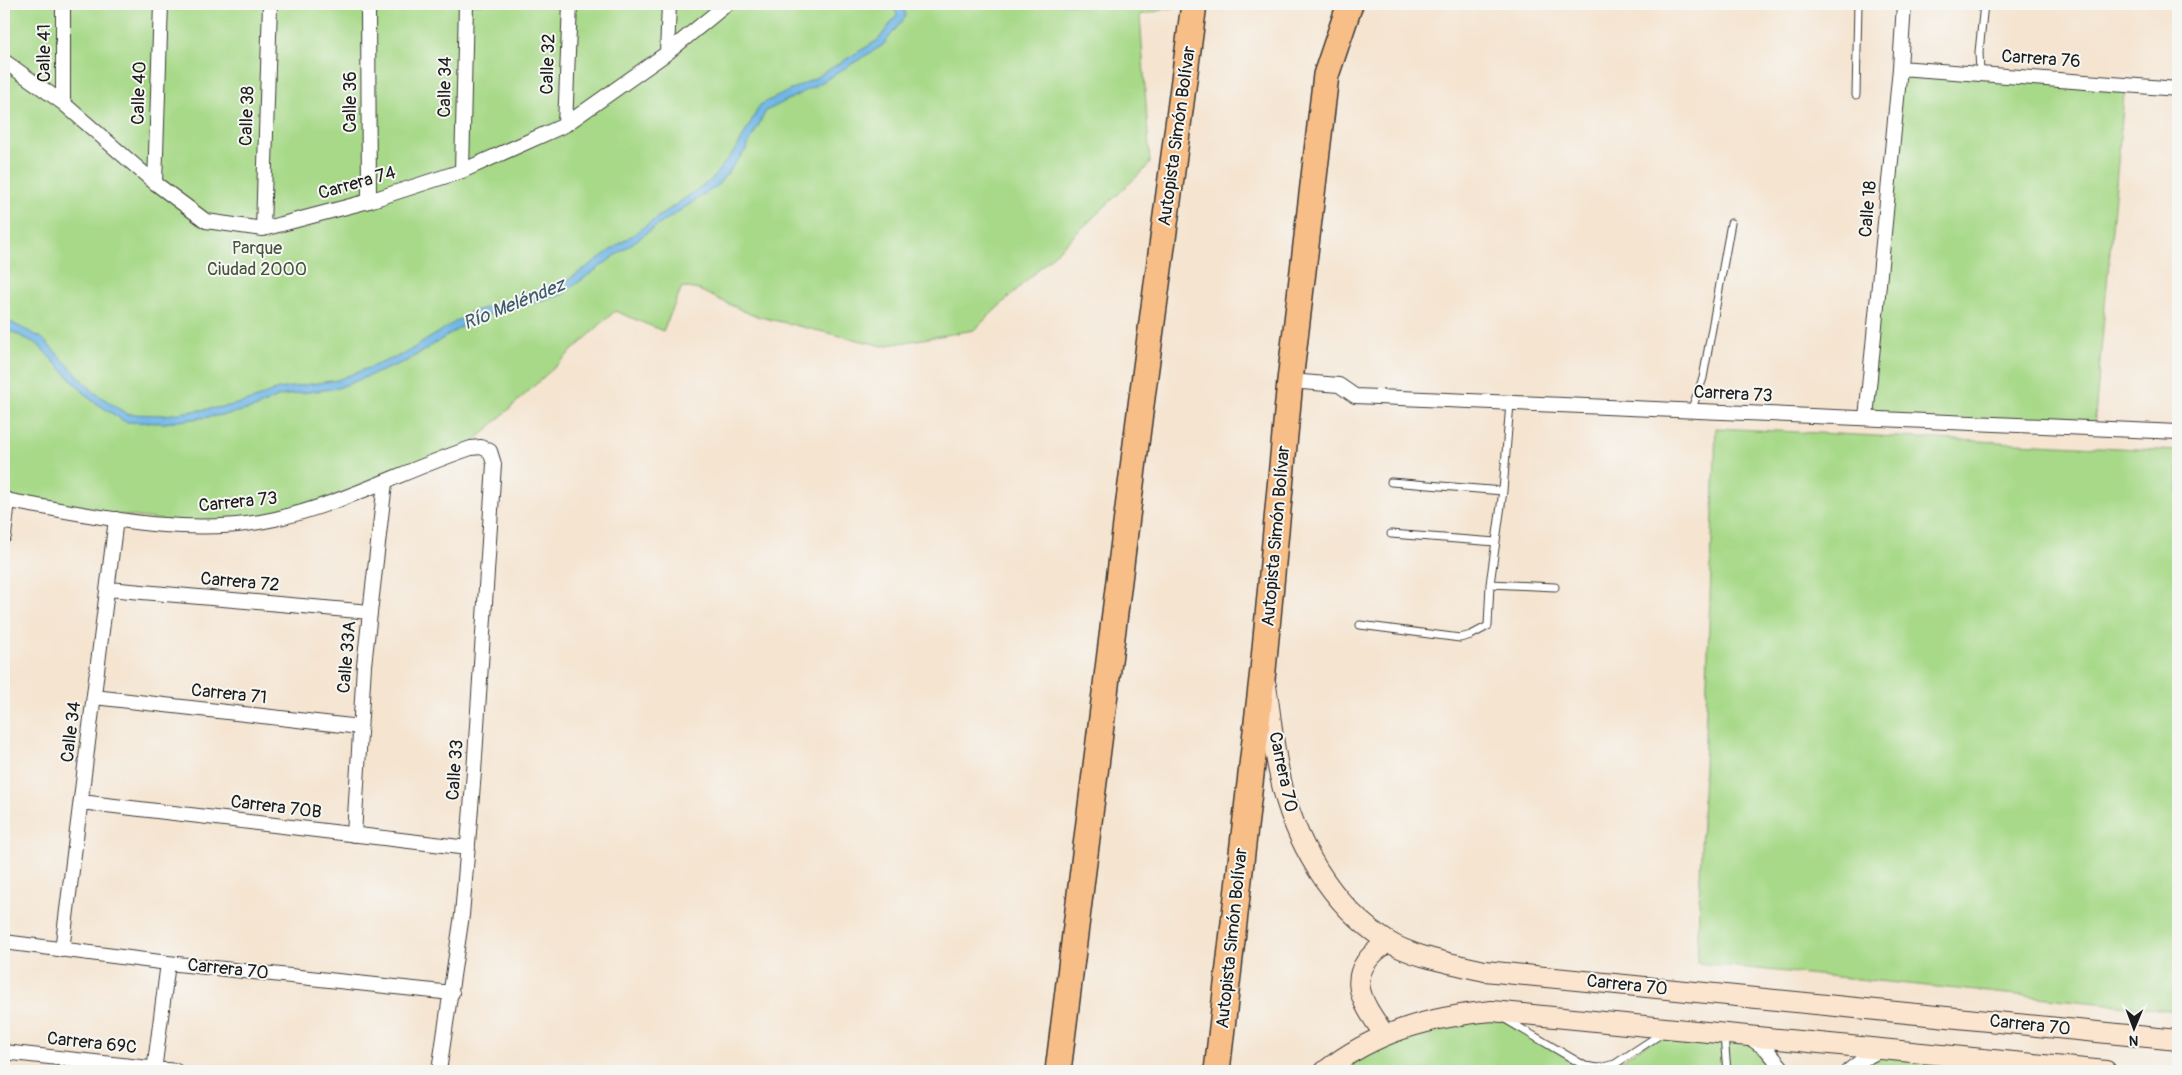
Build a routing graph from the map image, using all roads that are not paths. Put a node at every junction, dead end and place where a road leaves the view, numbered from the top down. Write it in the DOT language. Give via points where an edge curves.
graph roads {
  1 [pos="64,4"];
  2 [pos="161,4"];
  3 [pos="270,4"];
  4 [pos="368,4"];
  5 [pos="466,4"];
  6 [pos="570,4"];
  7 [pos="669,4"];
  8 [pos="727,4"];
  9 [pos="1194,4"];
  10 [pos="1346,4"];
  11 [pos="1350,4"];
  12 [pos="1858,4"];
  13 [pos="1904,4"];
  14 [pos="1984,4"];
  15 [pos="1334,50"];
  16 [pos="667,53"];
  17 [pos="4,61"];
  18 [pos="1900,68"];
  19 [pos="1980,73"];
  20 [pos="2178,89"];
  21 [pos="1856,95"];
  22 [pos="63,103"];
  23 [pos="564,125"];
  24 [pos="462,171"];
  25 [pos="155,183"];
  26 [pos="369,200"];
  27 [pos="1731,223"];
  28 [pos="263,229"];
  29 [pos="1290,381"];
  30 [pos="1510,403"];
  31 [pos="1691,411"];
  32 [pos="1866,418"];
  33 [pos="2178,432"];
  34 [pos="493,470"];
  35 [pos="1391,482"];
  36 [pos="385,483"];
  37 [pos="1503,491"];
  38 [pos="6,500"];
  39 [pos="116,520"];
  40 [pos="1391,534"];
  41 [pos="4,536"];
  42 [pos="1496,542"];
  43 [pos="1490,584"];
  44 [pos="1555,587"];
  45 [pos="108,589"];
  46 [pos="370,612"];
  47 [pos="1360,624"];
  48 [pos="1263,670"];
  49 [pos="94,697"];
  50 [pos="360,727"];
  51 [pos="81,802"];
  52 [pos="354,835"];
  53 [pos="468,848"];
  54 [pos="4,942"];
  55 [pos="1388,942"];
  56 [pos="62,950"];
  57 [pos="168,963"];
  58 [pos="452,993"];
  59 [pos="1492,1011"];
  60 [pos="1669,1028"];
  61 [pos="1724,1034"];
  62 [pos="1385,1035"];
  63 [pos="1748,1036"];
  64 [pos="2178,1040"];
  65 [pos="1883,1049"];
  66 [pos="4,1052"];
  67 [pos="47,1064"];
  68 [pos="154,1070"];
  69 [pos="176,1071"];
  70 [pos="440,1071"];
  71 [pos="1058,1071"];
  72 [pos="1217,1071"];
  73 [pos="1325,1071"];
  74 [pos="1726,1071"];
  75 [pos="1785,1071"];
  76 [pos="1848,1071"];
  77 [pos="2106,1071"];
  1 -- 22 [label="street, Calle 41"];
  2 -- 25 [label="street, Calle 40"];
  3 -- 28 [label="street, Calle 38"];
  4 -- 26 [label="street, Calle 36"];
  5 -- 24 [label="street, Calle 34"];
  6 -- 23 [label="street, Calle 32"];
  7 -- 16 [label="street"];
  8 -- 16 [label="street, Carrera 74"];
  9 -- 71 [label="highway, Autopista Simón Bolívar"];
  10 -- 15 [label="highway"];
  11 -- 15 [label="highway, Autopista Simón Bolívar"];
  12 -- 21 [label="lane"];
  13 -- 18 [label="street, Calle 18"];
  14 -- 19 [label="lane"];
  15 -- 29 [label="highway, Autopista Simón Bolívar" via="1326,75"];
  16 -- 23 [label="street, Carrera 74"];
  17 -- 22 [label="street, Carrera 74"];
  18 -- 19 [label="street, Carrera 76"];
  18 -- 32 [label="street, Calle 18"];
  19 -- 20 [label="street, Carrera 76"];
  22 -- 25 [label="street, Carrera 74"];
  23 -- 24 [label="street, Carrera 74"];
  24 -- 26 [label="street, Carrera 74"];
  25 -- 28 [label="street, Carrera 74" via="206,221"];
  26 -- 28 [label="street, Carrera 74"];
  27 -- 31 [label="lane" via="1703,378"];
  29 -- 30 [label="street, Carrera 73" via="1339,385 1355,396"];
  29 -- 48 [label="highway, Autopista Simón Bolívar"];
  30 -- 31 [label="street, Carrera 73"];
  30 -- 37 [label="lane"];
  31 -- 32 [label="street, Carrera 73"];
  32 -- 33 [label="street, Carrera 73"];
  34 -- 36 [label="street, Carrera 73" via="494,458 490,451 481,447 466,449"];
  34 -- 53 [label="street, Calle 33"];
  35 -- 37 [label="lane"];
  36 -- 39 [label="street, Carrera 73" via="296,514 251,523 189,526"];
  36 -- 46 [label="street, Calle 33A"];
  37 -- 42 [label="lane"];
  38 -- 39 [label="street, Carrera 73"];
  38 -- 41 [label="street"];
  39 -- 45 [label="street, Calle 34"];
  40 -- 42 [label="lane"];
  42 -- 43 [label="lane"];
  43 -- 44 [label="lane"];
  43 -- 47 [label="lane" via="1488,626 1472,635 1460,638"];
  45 -- 46 [label="street, Carrera 72"];
  45 -- 49 [label="street, Calle 34"];
  46 -- 50 [label="street, Calle 33A"];
  48 -- 55 [label="street, Carrera 70" via="1280,776 1291,816 1302,840 1330,886 1347,906"];
  48 -- 72 [label="highway, Autopista Simón Bolívar"];
  49 -- 50 [label="street, Carrera 71"];
  49 -- 51 [label="street, Calle 34"];
  50 -- 52 [label="street, Calle 33A"];
  51 -- 52 [label="street, Carrera 70B"];
  51 -- 56 [label="street, Calle 34"];
  52 -- 53 [label="street, Carrera 70B"];
  53 -- 58 [label="street, Calle 33"];
  54 -- 56 [label="street, Carrera 70"];
  55 -- 62 [label="street" via="1375,950 1360,977 1360,993 1365,1007"];
  55 -- 64 [label="street, Carrera 70" via="1437,960 1485,971"];
  56 -- 57 [label="street, Carrera 70"];
  57 -- 58 [label="street, Carrera 70"];
  57 -- 68 [label="street"];
  58 -- 70 [label="street, Calle 33"];
  59 -- 60 [label="street"];
  59 -- 60 [label="lane" via="1585,1066 1599,1068 1615,1064"];
  59 -- 62 [label="street" via="1431,1020"];
  60 -- 61 [label="street"];
  61 -- 63 [label="street"];
  61 -- 74 [label="lane"];
  62 -- 73 [label="street"];
  63 -- 65 [label="street"];
  63 -- 75 [label="street" via="1766,1048"];
  65 -- 76 [label="street"];
  65 -- 77 [label="street"];
  66 -- 67 [label="street, Carrera 69C"];
  67 -- 68 [label="street, Carrera 69C"];
  68 -- 69 [label="street, Carrera 69C"];
}
